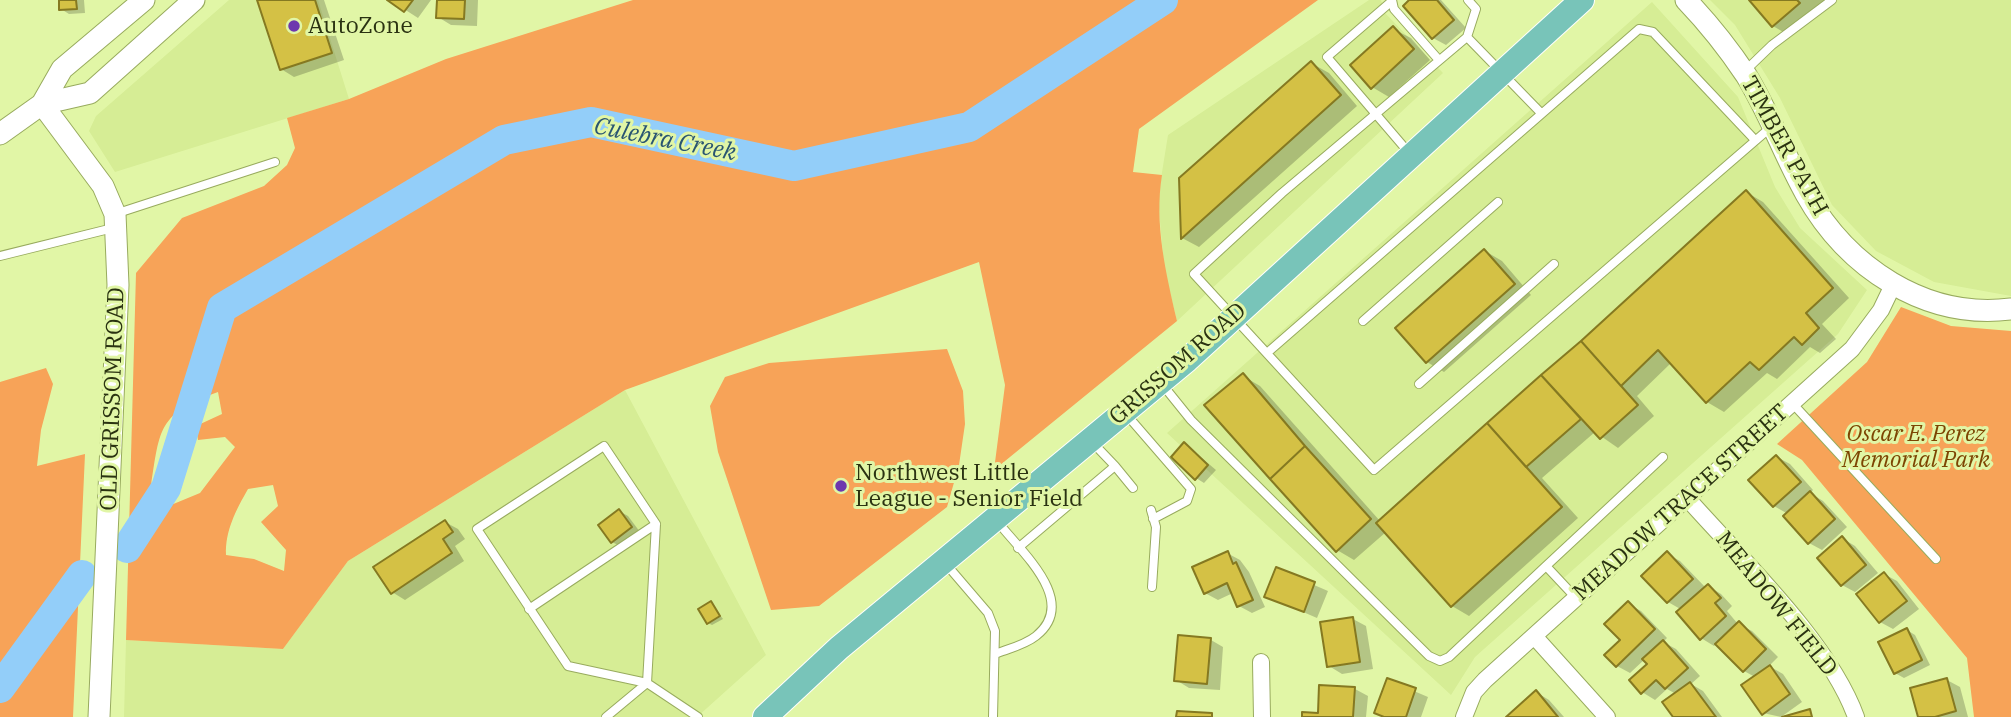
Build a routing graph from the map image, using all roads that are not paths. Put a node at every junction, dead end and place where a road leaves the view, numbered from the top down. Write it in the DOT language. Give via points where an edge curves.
graph roads {
  1 [pos="144,0"];
  2 [pos="194,0"];
  3 [pos="1392,0"];
  4 [pos="1468,0"];
  5 [pos="1582,0"];
  6 [pos="1832,0"];
  7 [pos="1696,3"];
  8 [pos="1467,37"];
  9 [pos="1438,59"];
  10 [pos="1502,72"];
  11 [pos="1744,73"];
  12 [pos="42,104"];
  13 [pos="1375,113"];
  14 [pos="1541,113"];
  15 [pos="1773,126"];
  16 [pos="0,134"];
  17 [pos="1755,140"];
  18 [pos="1412,156"];
  19 [pos="275,162"];
  20 [pos="1498,202"];
  21 [pos="116,221"];
  22 [pos="0,256"];
  23 [pos="1554,264"];
  24 [pos="1893,285"];
  25 [pos="2011,309"];
  26 [pos="1232,318"];
  27 [pos="1363,321"];
  28 [pos="1267,353"];
  29 [pos="1160,382"];
  30 [pos="1419,384"];
  31 [pos="1793,404"];
  32 [pos="1124,412"];
  33 [pos="1090,440"];
  34 [pos="1664,457"];
  35 [pos="1115,466"];
  36 [pos="1133,488"];
  37 [pos="1687,498"];
  38 [pos="995,519"];
  39 [pos="656,524"];
  40 [pos="1018,548"];
  41 [pos="1936,559"];
  42 [pos="944,561"];
  43 [pos="1546,566"];
  44 [pos="1152,587"];
  45 [pos="1576,598"];
  46 [pos="529,609"];
  47 [pos="1534,636"];
  48 [pos="995,654"];
  49 [pos="1261,662"];
  50 [pos="647,684"];
  51 [pos="99,717"];
  52 [pos="606,717"];
  53 [pos="698,717"];
  54 [pos="765,717"];
  55 [pos="993,717"];
  56 [pos="1262,717"];
  57 [pos="1464,717"];
  58 [pos="1607,717"];
  59 [pos="1856,717"];
  1 -- 12 [label="street" via="62,69"];
  2 -- 12 [label="street" via="90,93"];
  3 -- 9 [label="lane" via="1394,9"];
  3 -- 13 [label="lane" via="1327,57"];
  4 -- 8 [label="lane" via="1476,9"];
  5 -- 10 [label="main road, GRISSOM ROAD"];
  6 -- 11 [label="lane" via="1772,45"];
  7 -- 11 [label="street, TIMBER PATH"];
  8 -- 9 [label="lane"];
  8 -- 10 [label="lane"];
  9 -- 13 [label="lane"];
  10 -- 14 [label="lane"];
  10 -- 18 [label="main road, GRISSOM ROAD"];
  11 -- 15 [label="street, TIMBER PATH"];
  12 -- 16 [label="street"];
  12 -- 21 [label="street, OLD GRISSOM ROAD" via="103,186"];
  13 -- 18 [label="lane"];
  13 -- 26 [label="lane" via="1194,274"];
  14 -- 17 [label="lane" via="1639,29 1646,28"];
  14 -- 28 [label="lane"];
  15 -- 17 [label="lane"];
  15 -- 24 [label="street, TIMBER PATH" via="1822,218 1856,257"];
  17 -- 28 [label="lane" via="1374,470"];
  18 -- 26 [label="main road, GRISSOM ROAD"];
  19 -- 21 [label="lane"];
  20 -- 27 [label="lane"];
  21 -- 22 [label="lane"];
  21 -- 51 [label="street, OLD GRISSOM ROAD" via="118,285"];
  23 -- 30 [label="lane"];
  24 -- 25 [label="street, TIMBER PATH" via="1949,306"];
  24 -- 31 [label="street, MEADOW TRACE STREET" via="1852,349"];
  26 -- 28 [label="lane"];
  26 -- 29 [label="main road, GRISSOM ROAD"];
  29 -- 32 [label="main road, GRISSOM ROAD"];
  29 -- 43 [label="lane" via="1191,420 1429,656 1440,661 1449,657"];
  31 -- 37 [label="street, MEADOW TRACE STREET"];
  31 -- 41 [label="lane"];
  32 -- 33 [label="main road, GRISSOM ROAD"];
  32 -- 44 [label="lane" via="1191,489 1188,501 1152,515 1156,527"];
  33 -- 35 [label="lane"];
  33 -- 38 [label="main road, GRISSOM ROAD"];
  34 -- 43 [label="lane"];
  35 -- 36 [label="lane"];
  35 -- 40 [label="lane"];
  37 -- 45 [label="street, MEADOW TRACE STREET"];
  37 -- 59 [label="street, MEADOW FIELD" via="1813,642"];
  38 -- 40 [label="lane"];
  38 -- 42 [label="main road, GRISSOM ROAD"];
  39 -- 46 [label="lane"];
  39 -- 46 [label="lane" via="604,446 477,529"];
  39 -- 50 [label="lane"];
  40 -- 48 [label="lane" via="1049,587 1052,615 1033,639"];
  42 -- 48 [label="lane" via="988,613 995,631"];
  42 -- 54 [label="main road, GRISSOM ROAD"];
  43 -- 45 [label="lane"];
  45 -- 47 [label="street, MEADOW TRACE STREET"];
  46 -- 50 [label="lane" via="568,666"];
  47 -- 57 [label="street, MEADOW TRACE STREET" via="1485,680"];
  47 -- 58 [label="street"];
  48 -- 55 [label="lane"];
  49 -- 56 [label="street"];
  50 -- 52 [label="lane"];
  50 -- 53 [label="lane"];
}
